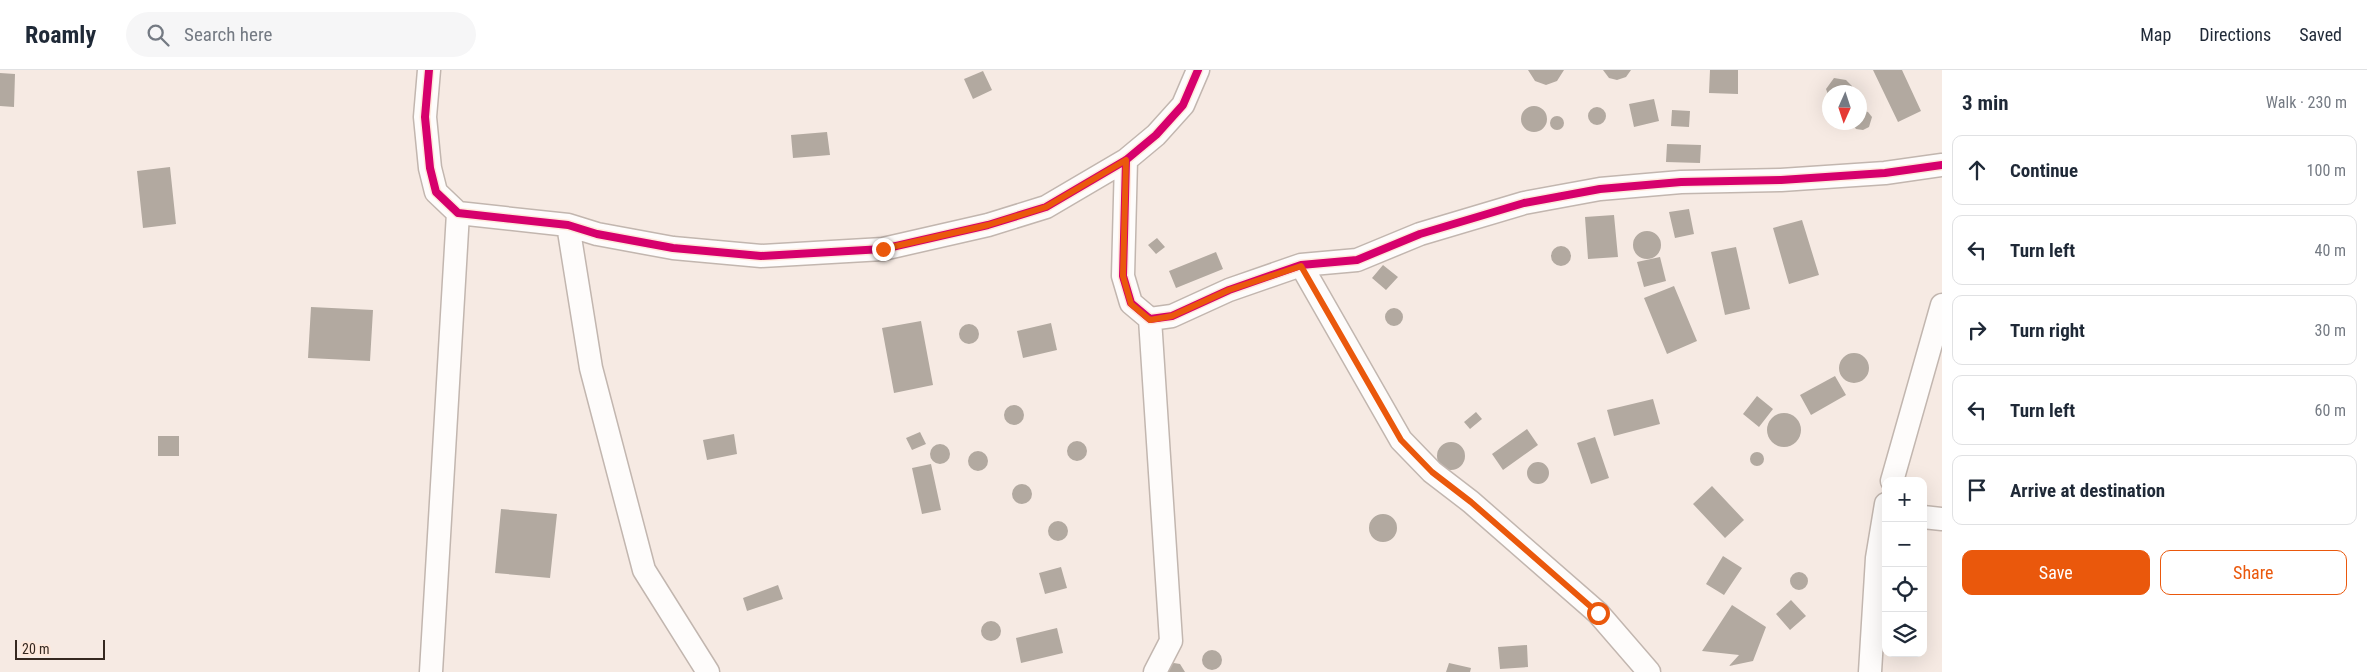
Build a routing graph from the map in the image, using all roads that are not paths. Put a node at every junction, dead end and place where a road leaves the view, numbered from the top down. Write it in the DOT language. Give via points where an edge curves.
graph roads {
  1 [pos="429,70"];
  2 [pos="1198,70"];
  3 [pos="1126,160"];
  4 [pos="1942,165"];
  5 [pos="458,213"];
  6 [pos="568,225"];
  7 [pos="1301,266"];
  8 [pos="1942,305"];
  9 [pos="1150,320"];
  10 [pos="1893,477"];
  11 [pos="1927,517"];
  12 [pos="1942,519"];
  13 [pos="1883,522"];
  14 [pos="431,672"];
  15 [pos="708,672"];
  16 [pos="1156,672"];
  17 [pos="1649,672"];
  18 [pos="1870,672"];
  1 -- 5 [label="street" via="425,117 430,168 436,192"];
  2 -- 3 [label="street" via="1184,105 1156,135"];
  3 -- 6 [label="street" via="1046,207 988,225 883,249 761,256 673,248 597,234"];
  3 -- 9 [label="street" via="1123,276 1131,304"];
  4 -- 7 [label="street" via="1885,173 1600,189 1524,203 1420,234 1357,260"];
  5 -- 6 [label="street"];
  5 -- 14 [label="street"];
  6 -- 15 [label="street" via="591,368 644,570"];
  7 -- 9 [label="street" via="1229,290 1172,316"];
  7 -- 17 [label="street" via="1401,440 1432,472 1598,613"];
  8 -- 10 [label="street"];
  9 -- 16 [label="street" via="1171,642"];
  11 -- 12 [label="street"];
  13 -- 18 [label="street" via="1877,558"];
}
